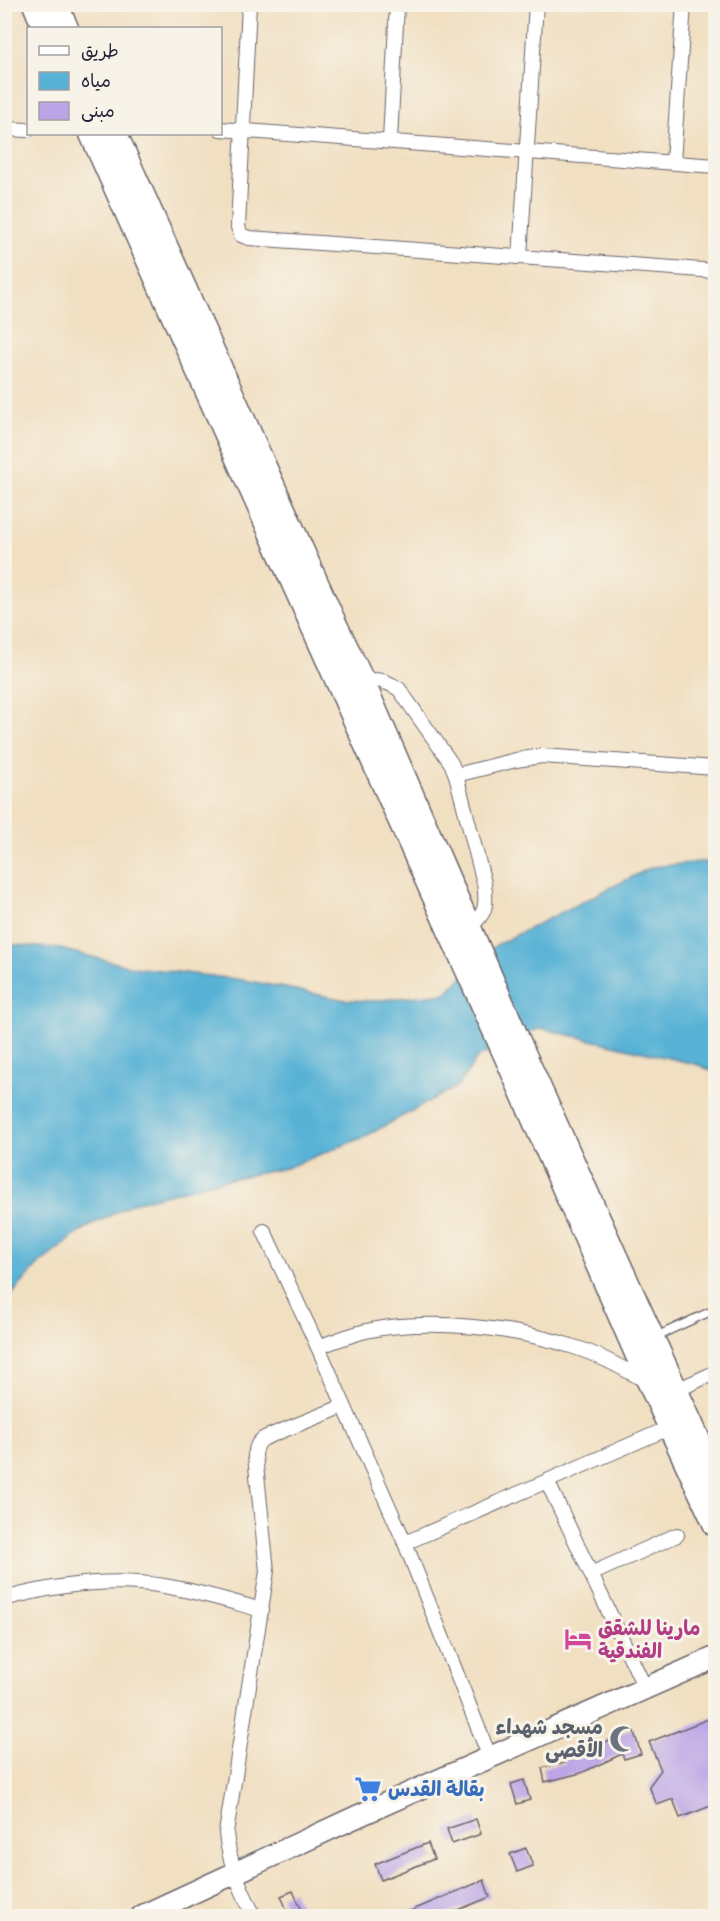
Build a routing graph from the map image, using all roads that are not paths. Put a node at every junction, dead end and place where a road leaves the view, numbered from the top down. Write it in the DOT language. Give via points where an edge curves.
graph roads {
  1 [pos="34,4"];
  2 [pos="55,4"];
  3 [pos="249,4"];
  4 [pos="397,4"];
  5 [pos="536,4"];
  6 [pos="684,4"];
  7 [pos="45,27"];
  8 [pos="66,27"];
  9 [pos="4,129"];
  10 [pos="222,129"];
  11 [pos="27,130"];
  12 [pos="244,130"];
  13 [pos="92,135"];
  14 [pos="115,135"];
  15 [pos="390,140"];
  16 [pos="526,151"];
  17 [pos="673,162"];
  18 [pos="716,166"];
  19 [pos="520,257"];
  20 [pos="716,271"];
  21 [pos="362,681"];
  22 [pos="716,768"];
  23 [pos="456,775"];
  24 [pos="467,939"];
  25 [pos="264,1232"];
  26 [pos="601,1249"];
  27 [pos="716,1309"];
  28 [pos="652,1338"];
  29 [pos="318,1347"];
  30 [pos="716,1372"];
  31 [pos="650,1383"];
  32 [pos="675,1391"];
  33 [pos="344,1406"];
  34 [pos="671,1427"];
  35 [pos="716,1480"];
  36 [pos="547,1481"];
  37 [pos="716,1525"];
  38 [pos="676,1535"];
  39 [pos="405,1543"];
  40 [pos="591,1574"];
  41 [pos="4,1599"];
  42 [pos="262,1610"];
  43 [pos="716,1657"];
  44 [pos="645,1688"];
  45 [pos="490,1758"];
  46 [pos="234,1873"];
  47 [pos="142,1917"];
  48 [pos="254,1917"];
  1 -- 7 [label="highway"];
  2 -- 8 [label="highway"];
  3 -- 12 [label="street"];
  4 -- 15 [label="street"];
  5 -- 16 [label="street"];
  6 -- 17 [label="street"];
  9 -- 11 [label="street"];
  10 -- 12 [label="street"];
  12 -- 15 [label="street"];
  12 -- 19 [label="street" via="238,227 245,237"];
  13 -- 24 [label="highway"];
  14 -- 21 [label="highway"];
  15 -- 16 [label="street"];
  16 -- 17 [label="street"];
  16 -- 19 [label="street"];
  17 -- 18 [label="street"];
  19 -- 20 [label="street"];
  21 -- 23 [label="street" via="374,679 399,689"];
  21 -- 24 [label="highway"];
  22 -- 23 [label="street" via="542,756"];
  23 -- 24 [label="street" via="486,898 481,918"];
  24 -- 26 [label="highway"];
  25 -- 29 [label="street"];
  26 -- 28 [label="highway"];
  26 -- 31 [label="highway"];
  27 -- 28 [label="lane"];
  28 -- 32 [label="highway"];
  29 -- 31 [label="street" via="386,1328 478,1328 576,1347"];
  29 -- 33 [label="street"];
  30 -- 32 [label="street"];
  31 -- 34 [label="highway"];
  32 -- 35 [label="highway"];
  33 -- 39 [label="street"];
  33 -- 42 [label="street" via="260,1440 256,1447 267,1571"];
  34 -- 36 [label="street"];
  34 -- 37 [label="highway"];
  36 -- 39 [label="street"];
  36 -- 40 [label="street"];
  38 -- 40 [label="street"];
  39 -- 45 [label="street"];
  40 -- 44 [label="street"];
  41 -- 42 [label="street" via="68,1585 116,1582 163,1586"];
  42 -- 46 [label="street" via="226,1833"];
  43 -- 44 [label="main road"];
  44 -- 45 [label="main road"];
  45 -- 46 [label="main road"];
  46 -- 47 [label="main road"];
  46 -- 48 [label="street"];
}
